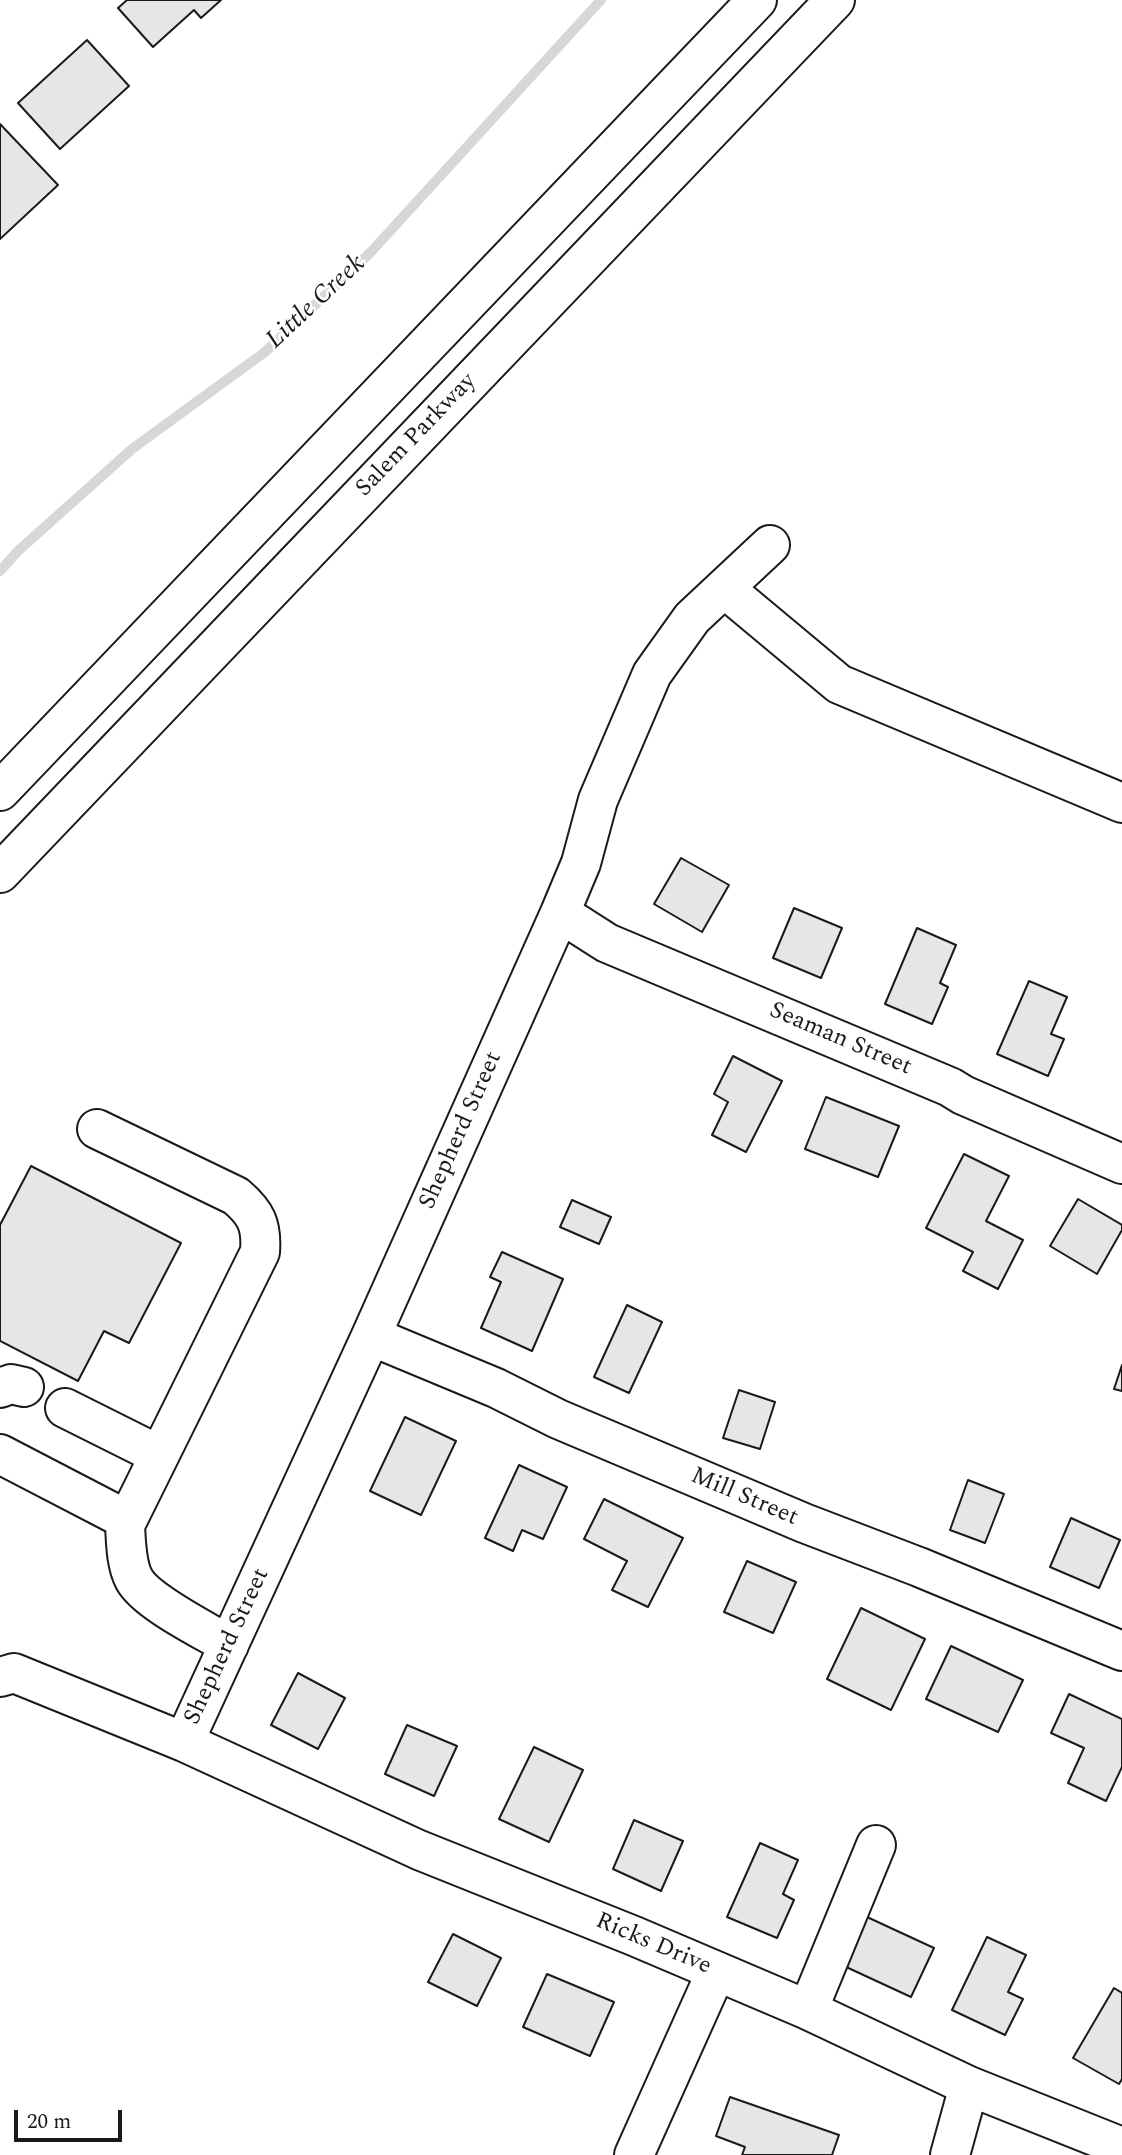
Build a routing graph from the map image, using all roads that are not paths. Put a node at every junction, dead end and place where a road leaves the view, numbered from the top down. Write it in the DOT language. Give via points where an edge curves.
graph roads {
  1 [pos="757,0"];
  2 [pos="835,0"];
  3 [pos="771,545"];
  4 [pos="724,588"];
  5 [pos="0,791"];
  6 [pos="1122,803"];
  7 [pos="0,873"];
  8 [pos="560,913"];
  9 [pos="97,1129"];
  10 [pos="1122,1164"];
  11 [pos="371,1336"];
  12 [pos="65,1408"];
  13 [pos="0,1454"];
  14 [pos="159,1455"];
  15 [pos="127,1520"];
  16 [pos="229,1645"];
  17 [pos="1122,1651"];
  18 [pos="0,1676"];
  19 [pos="184,1742"];
  20 [pos="876,1845"];
  21 [pos="716,1972"];
  22 [pos="808,2010"];
  23 [pos="969,2086"];
  24 [pos="1122,2147"];
  25 [pos="634,2155"];
  26 [pos="950,2155"];
  1 -- 5 [label="main road"];
  2 -- 7 [label="main road, Salem Parkway"];
  3 -- 4 [label="main road, Shepherd Street"];
  4 -- 6 [label="main road" via="839,684"];
  4 -- 8 [label="main road, Shepherd Street" via="692,618 652,674 598,800 581,863"];
  8 -- 10 [label="main road, Seaman Street" via="607,943"];
  8 -- 11 [label="main road, Shepherd Street"];
  9 -- 14 [label="main road" via="236,1196 251,1209 261,1237 260,1252"];
  11 -- 16 [label="main road, Shepherd Street"];
  11 -- 17 [label="main road, Mill Street" via="792,1518"];
  12 -- 14 [label="main road"];
  13 -- 15 [label="main road"];
  14 -- 15 [label="main road"];
  15 -- 16 [label="main road" via="127,1554 134,1579 148,1596"];
  16 -- 19 [label="main road, Shepherd Street"];
  18 -- 19 [label="main road, Ricks Drive" via="14,1673"];
  19 -- 21 [label="main road, Ricks Drive" via="419,1850"];
  20 -- 22 [label="main road"];
  21 -- 22 [label="main road, Ricks Drive"];
  21 -- 25 [label="main road"];
  22 -- 23 [label="main road, Ricks Drive"];
  23 -- 24 [label="main road, Ricks Drive"];
  23 -- 26 [label="main road"];
}
